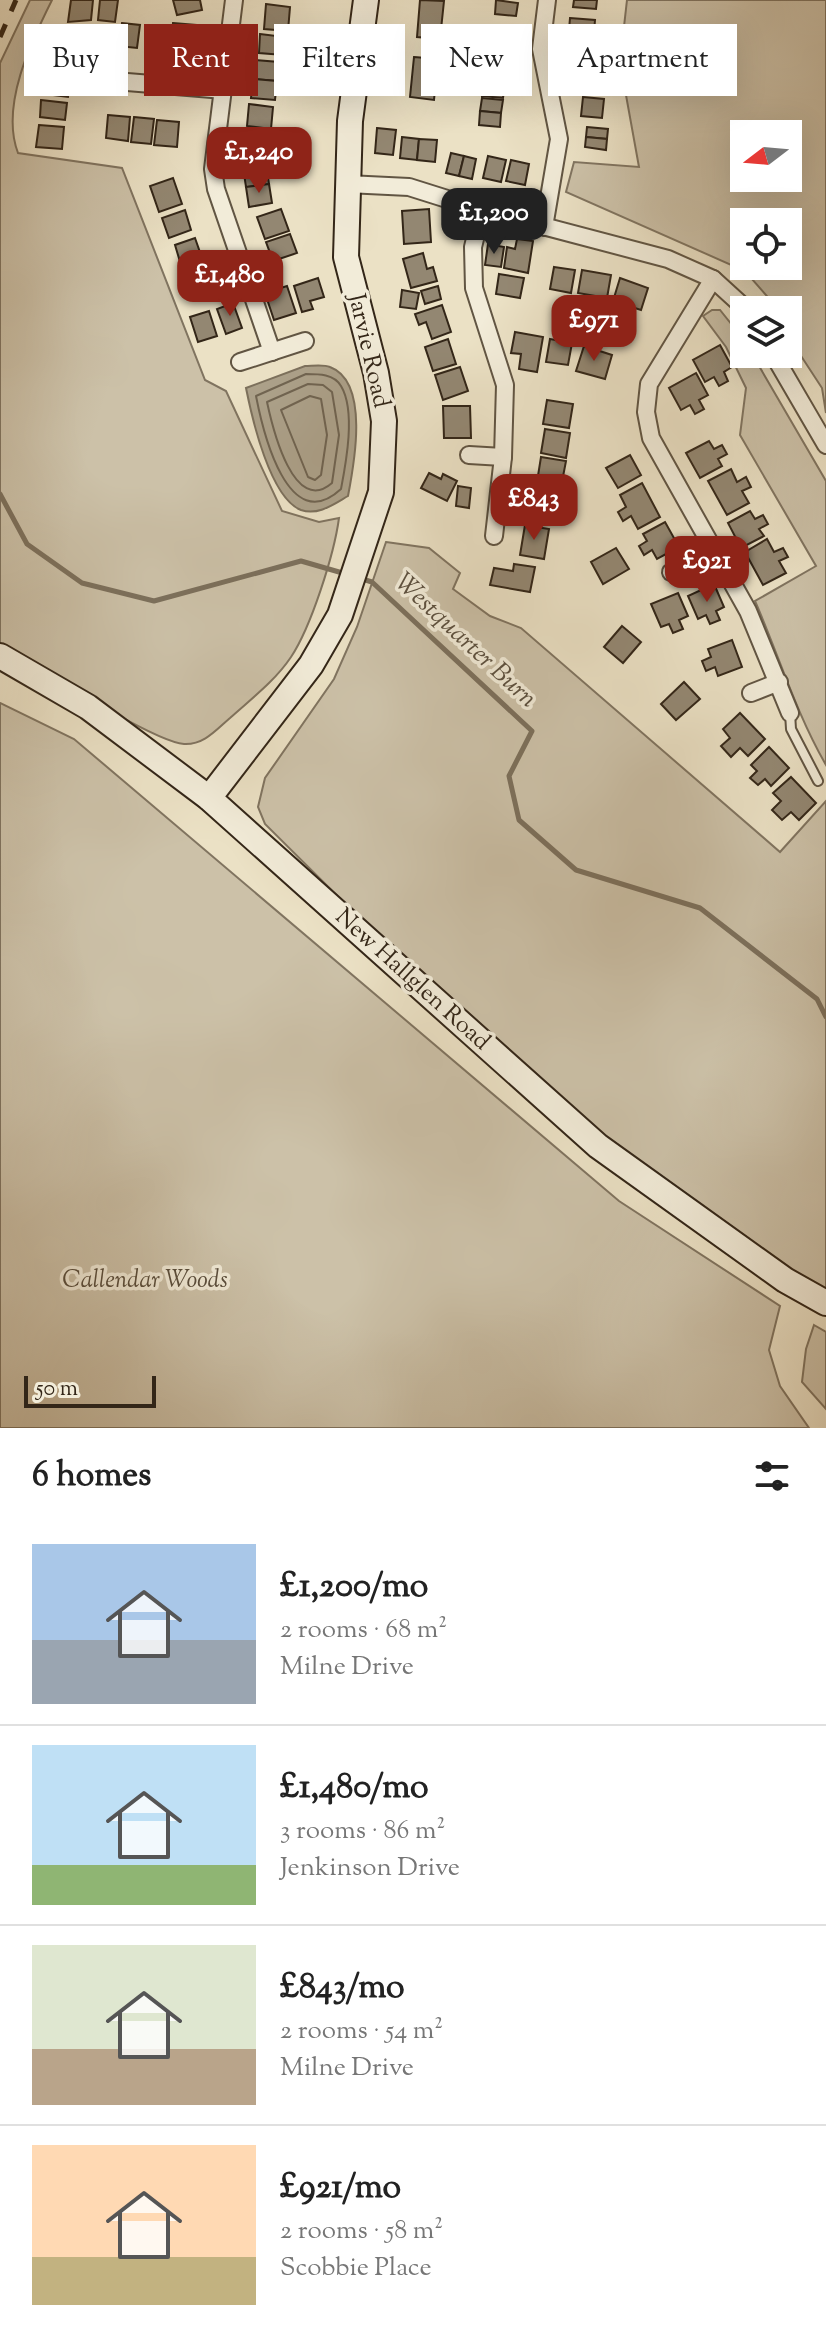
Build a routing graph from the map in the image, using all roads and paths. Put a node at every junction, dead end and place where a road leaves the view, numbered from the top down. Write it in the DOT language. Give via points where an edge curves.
graph roads {
  1 [pos="234,0"];
  2 [pos="366,0"];
  3 [pos="547,0"];
  4 [pos="231,24"];
  5 [pos="223,96"];
  6 [pos="347,184"];
  7 [pos="482,210"];
  8 [pos="544,227"];
  9 [pos="713,279"];
  10 [pos="732,296"];
  11 [pos="305,341"];
  12 [pos="272,352"];
  13 [pos="240,362"];
  14 [pos="781,368"];
  15 [pos="826,445"];
  16 [pos="469,455"];
  17 [pos="503,457"];
  18 [pos="494,536"];
  19 [pos="715,549"];
  20 [pos="671,572"];
  21 [pos="0,656"];
  22 [pos="779,682"];
  23 [pos="751,693"];
  24 [pos="790,713"];
  25 [pos="818,781"];
  26 [pos="209,798"];
  27 [pos="826,1303"];
  1 -- 4 [label="street"];
  2 -- 6 [label="street, Jarvie Road"];
  3 -- 8 [label="street" via="541,49 559,139"];
  5 -- 12 [label="street" via="213,169 216,189"];
  6 -- 7 [label="street" via="409,187"];
  6 -- 26 [label="street, Jarvie Road" via="346,257 384,421 381,492 340,615 293,691"];
  7 -- 8 [label="street"];
  7 -- 17 [label="street" via="473,247 474,288 505,385"];
  8 -- 9 [label="street" via="668,259"];
  9 -- 10 [label="street"];
  9 -- 19 [label="street" via="649,384 646,412 651,438"];
  11 -- 12 [label="street"];
  12 -- 13 [label="street"];
  14 -- 15 [label="street"];
  16 -- 17 [label="street"];
  17 -- 18 [label="street"];
  19 -- 20 [label="street"];
  19 -- 22 [label="street"];
  21 -- 26 [label="street, New Hallglen Road" via="88,707"];
  22 -- 23 [label="street"];
  22 -- 24 [label="street"];
  24 -- 25 [label="lane" via="791,729"];
  26 -- 27 [label="street, New Hallglen Road" via="598,1146 785,1280"];
}
